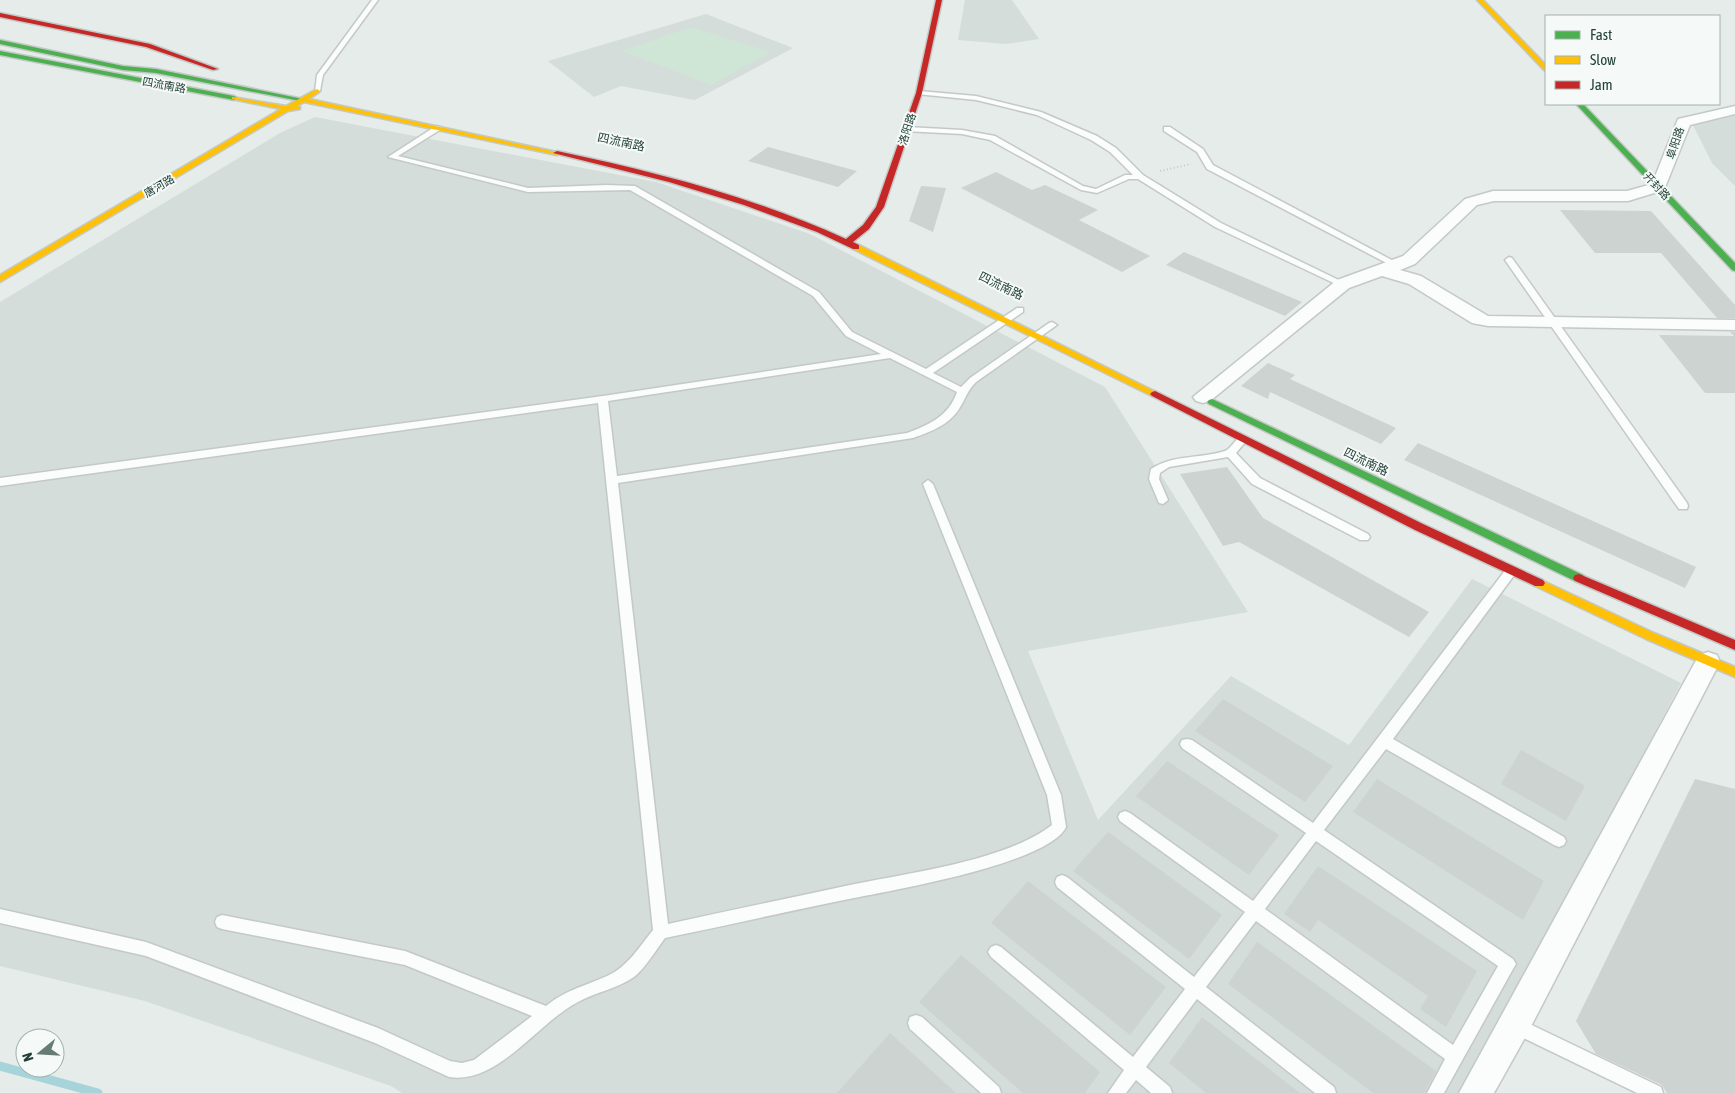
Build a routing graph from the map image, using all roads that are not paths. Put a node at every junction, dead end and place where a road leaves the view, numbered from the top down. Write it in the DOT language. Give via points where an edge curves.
graph roads {
  1 [pos="375,0"];
  2 [pos="939,0"];
  3 [pos="1480,0"];
  4 [pos="0,15"];
  5 [pos="0,42"];
  6 [pos="0,53"];
  7 [pos="151,58"];
  8 [pos="1545,68"];
  9 [pos="262,80"];
  10 [pos="317,91"];
  11 [pos="919,93"];
  12 [pos="345,96"];
  13 [pos="302,101"];
  14 [pos="328,105"];
  15 [pos="1580,105"];
  16 [pos="289,109"];
  17 [pos="1735,110"];
  18 [pos="439,128"];
  19 [pos="907,129"];
  20 [pos="1167,129"];
  21 [pos="514,132"];
  22 [pos="643,161"];
  23 [pos="1140,176"];
  24 [pos="1658,187"];
  25 [pos="843,227"];
  26 [pos="866,236"];
  27 [pos="847,243"];
  28 [pos="1508,260"];
  29 [pos="1390,268"];
  30 [pos="1735,268"];
  31 [pos="0,279"];
  32 [pos="1343,284"];
  33 [pos="1024,312"];
  34 [pos="1005,320"];
  35 [pos="1553,322"];
  36 [pos="1735,325"];
  37 [pos="1056,327"];
  38 [pos="1037,335"];
  39 [pos="893,355"];
  40 [pos="928,372"];
  41 [pos="962,391"];
  42 [pos="1199,395"];
  43 [pos="603,399"];
  44 [pos="1243,439"];
  45 [pos="1230,453"];
  46 [pos="612,480"];
  47 [pos="0,482"];
  48 [pos="928,484"];
  49 [pos="1163,500"];
  50 [pos="1683,506"];
  51 [pos="1364,536"];
  52 [pos="1511,571"];
  53 [pos="1735,645"];
  54 [pos="1708,662"];
  55 [pos="1735,672"];
  56 [pos="1384,741"];
  57 [pos="1186,744"];
  58 [pos="1125,817"];
  59 [pos="1314,831"];
  60 [pos="1559,841"];
  61 [pos="1062,882"];
  62 [pos="1254,911"];
  63 [pos="0,916"];
  64 [pos="222,922"];
  65 [pos="661,932"];
  66 [pos="996,952"];
  67 [pos="1196,988"];
  68 [pos="547,1014"];
  69 [pos="916,1022"];
  70 [pos="1515,1025"];
  71 [pos="1456,1056"];
  72 [pos="1135,1069"];
  73 [pos="993,1093"];
  74 [pos="1116,1093"];
  75 [pos="1164,1093"];
  76 [pos="1328,1093"];
  77 [pos="1435,1093"];
  78 [pos="1476,1093"];
  79 [pos="1655,1093"];
  1 -- 10 [label="lane" via="320,75"];
  2 -- 11 [label="main road, 洛阳路"];
  3 -- 8 [label="main road"];
  4 -- 7 [label="main road, 四流南路" via="148,45 220,70"];
  5 -- 13 [label="main road, 四流南路"];
  6 -- 16 [label="main road, 四流南路"];
  9 -- 10 [label="main road"];
  10 -- 12 [label="main road"];
  10 -- 13 [label="main road, 唐河路"];
  11 -- 19 [label="main road, 洛阳路"];
  11 -- 23 [label="lane" via="976,98 1039,113 1094,138 1113,150"];
  13 -- 14 [label="main road, 四流南路"];
  13 -- 16 [label="main road, 唐河路"];
  14 -- 16 [label="main road, 四流南路"];
  14 -- 18 [label="main road, 四流南路"];
  15 -- 24 [label="main road, 开封路"];
  16 -- 31 [label="main road, 唐河路"];
  17 -- 24 [label="street, 阜阳路" via="1683,122"];
  18 -- 27 [label="main road, 四流南路" via="700,187 767,209"];
  18 -- 39 [label="lane" via="392,158 528,190 632,188 816,294 849,334"];
  19 -- 23 [label="lane" via="962,132 992,138 1081,188 1098,191 1128,177"];
  19 -- 26 [label="main road, 洛阳路" via="880,207"];
  20 -- 29 [label="lane" via="1200,151 1210,167"];
  21 -- 22 [label="main road, 四流南路"];
  23 -- 32 [label="lane" via="1218,225"];
  24 -- 29 [label="street" via="1628,196 1493,196 1471,202 1409,260"];
  24 -- 30 [label="main road, 开封路"];
  25 -- 26 [label="main road"];
  26 -- 27 [label="main road, 洛阳路"];
  27 -- 34 [label="main road, 四流南路"];
  28 -- 35 [label="lane"];
  29 -- 32 [label="street" via="1357,276"];
  29 -- 35 [label="street" via="1478,319"];
  32 -- 42 [label="street"];
  33 -- 34 [label="lane"];
  33 -- 37 [label="main road"];
  34 -- 38 [label="main road, 四流南路"];
  34 -- 40 [label="lane"];
  35 -- 36 [label="street"];
  35 -- 50 [label="lane"];
  37 -- 38 [label="lane"];
  38 -- 41 [label="lane"];
  38 -- 44 [label="main road, 四流南路"];
  39 -- 40 [label="lane"];
  39 -- 43 [label="lane"];
  40 -- 41 [label="lane"];
  41 -- 46 [label="lane" via="960,404 940,424 909,436"];
  42 -- 53 [label="main road, 四流南路" via="1537,559"];
  43 -- 46 [label="lane"];
  43 -- 47 [label="lane"];
  44 -- 45 [label="lane"];
  44 -- 52 [label="main road, 四流南路"];
  45 -- 49 [label="lane" via="1166,464 1155,471 1154,479"];
  45 -- 51 [label="lane" via="1256,481"];
  46 -- 65 [label="lane"];
  48 -- 65 [label="lane" via="1054,795 1059,827 1054,834 1040,841 975,865"];
  52 -- 54 [label="main road, 四流南路"];
  52 -- 56 [label="lane"];
  54 -- 55 [label="main road, 四流南路"];
  54 -- 70 [label="street"];
  56 -- 59 [label="lane"];
  56 -- 60 [label="lane"];
  57 -- 59 [label="lane"];
  58 -- 62 [label="lane"];
  59 -- 62 [label="lane"];
  59 -- 71 [label="lane" via="1508,964"];
  61 -- 67 [label="lane"];
  62 -- 67 [label="lane"];
  62 -- 71 [label="lane"];
  63 -- 68 [label="lane" via="146,949 378,1036 449,1069 462,1071 478,1067"];
  64 -- 68 [label="lane" via="405,958"];
  65 -- 68 [label="lane" via="630,970 615,980 573,996"];
  66 -- 72 [label="lane"];
  67 -- 72 [label="lane"];
  67 -- 76 [label="lane"];
  69 -- 73 [label="lane"];
  70 -- 78 [label="street"];
  70 -- 79 [label="lane"];
  71 -- 77 [label="lane"];
  72 -- 74 [label="lane"];
  72 -- 75 [label="lane"];
}
